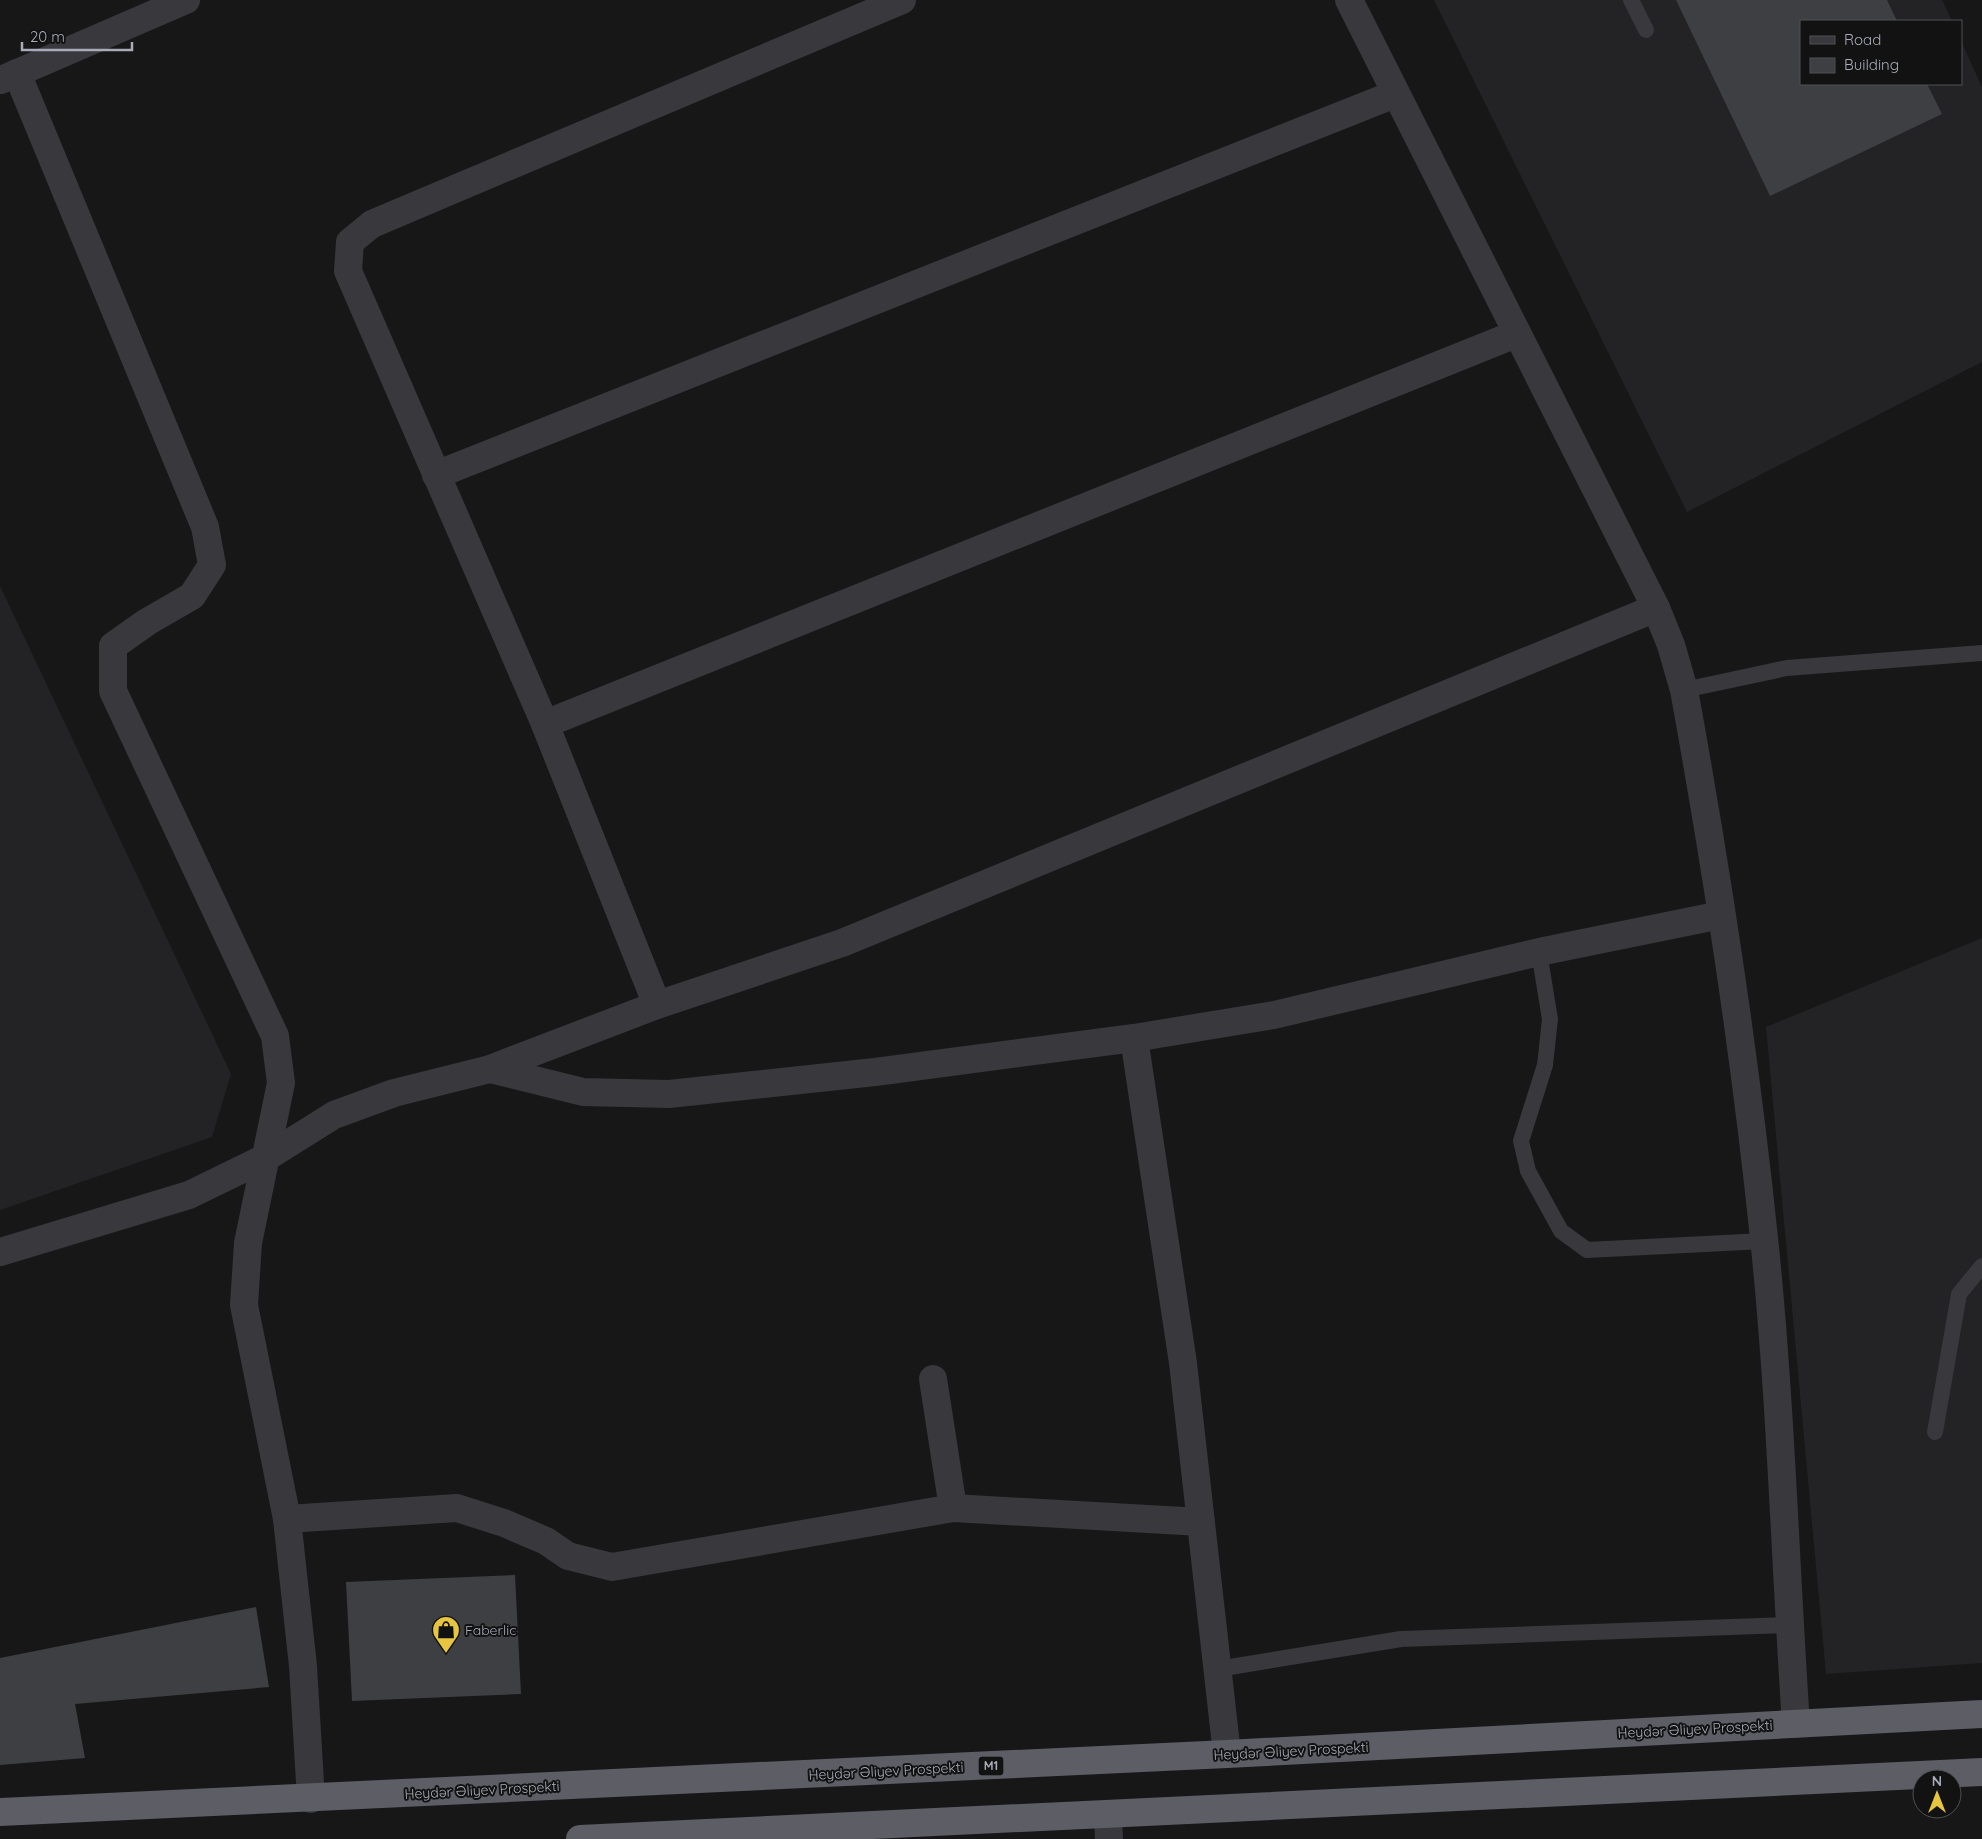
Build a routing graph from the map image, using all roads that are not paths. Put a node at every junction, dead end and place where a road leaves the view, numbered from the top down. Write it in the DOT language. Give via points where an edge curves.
graph roads {
  1 [pos="186,0"];
  2 [pos="902,0"];
  3 [pos="1349,0"];
  4 [pos="1631,0"];
  5 [pos="1646,30"];
  6 [pos="9,77"];
  7 [pos="1395,94"];
  8 [pos="1516,334"];
  9 [pos="436,475"];
  10 [pos="1656,608"];
  11 [pos="1982,653"];
  12 [pos="1684,690"];
  13 [pos="545,724"];
  14 [pos="1721,915"];
  15 [pos="1539,952"];
  16 [pos="657,1005"];
  17 [pos="1134,1038"];
  18 [pos="490,1069"];
  19 [pos="267,1156"];
  20 [pos="1764,1240"];
  21 [pos="0,1252"];
  22 [pos="1982,1266"];
  23 [pos="933,1379"];
  24 [pos="1935,1432"];
  25 [pos="953,1508"];
  26 [pos="287,1519"];
  27 [pos="1201,1522"];
  28 [pos="1789,1625"];
  29 [pos="1218,1669"];
  30 [pos="1982,1714"];
  31 [pos="1796,1724"];
  32 [pos="1227,1754"];
  33 [pos="1982,1772"];
  34 [pos="311,1799"];
  35 [pos="0,1812"];
  36 [pos="1109,1827"];
  37 [pos="580,1839"];
  1 -- 6 [label="street"];
  2 -- 9 [label="street" via="372,224 350,242 348,271"];
  3 -- 7 [label="street"];
  4 -- 5 [label="lane"];
  6 -- 19 [label="street" via="205,527 212,565 192,596 113,646 113,691 275,1036 281,1083"];
  7 -- 8 [label="street"];
  7 -- 9 [label="street"];
  8 -- 10 [label="street"];
  8 -- 13 [label="street"];
  9 -- 13 [label="street"];
  10 -- 12 [label="street"];
  10 -- 16 [label="street" via="842,943"];
  11 -- 12 [label="lane" via="1787,668"];
  12 -- 14 [label="street"];
  13 -- 16 [label="street"];
  14 -- 15 [label="street"];
  14 -- 20 [label="street" via="1743,1056"];
  15 -- 17 [label="street" via="1274,1015"];
  15 -- 20 [label="lane" via="1550,1019 1546,1065 1521,1141 1528,1171 1561,1231 1586,1250"];
  16 -- 18 [label="street"];
  17 -- 18 [label="street" via="875,1072 669,1094 583,1092"];
  17 -- 27 [label="street" via="1183,1363"];
  18 -- 19 [label="street" via="394,1093 334,1115"];
  19 -- 21 [label="street" via="189,1195"];
  19 -- 26 [label="street" via="248,1243 244,1305"];
  20 -- 28 [label="street" via="1785,1508"];
  22 -- 24 [label="lane" via="1959,1294"];
  23 -- 25 [label="street"];
  25 -- 26 [label="street" via="612,1566 568,1556 546,1541 457,1508"];
  25 -- 27 [label="street"];
  26 -- 34 [label="street" via="303,1666"];
  27 -- 29 [label="street"];
  28 -- 29 [label="lane" via="1401,1640"];
  28 -- 31 [label="street"];
  29 -- 32 [label="street"];
  30 -- 31 [label="highway, Heydər Əliyev Prospekti / M1"];
  31 -- 32 [label="highway, Heydər Əliyev Prospekti / M1"];
  32 -- 34 [label="highway, Heydər Əliyev Prospekti / M1"];
  33 -- 36 [label="highway"];
  34 -- 35 [label="highway, Heydər Əliyev Prospekti / M1"];
  36 -- 37 [label="highway"];
}
